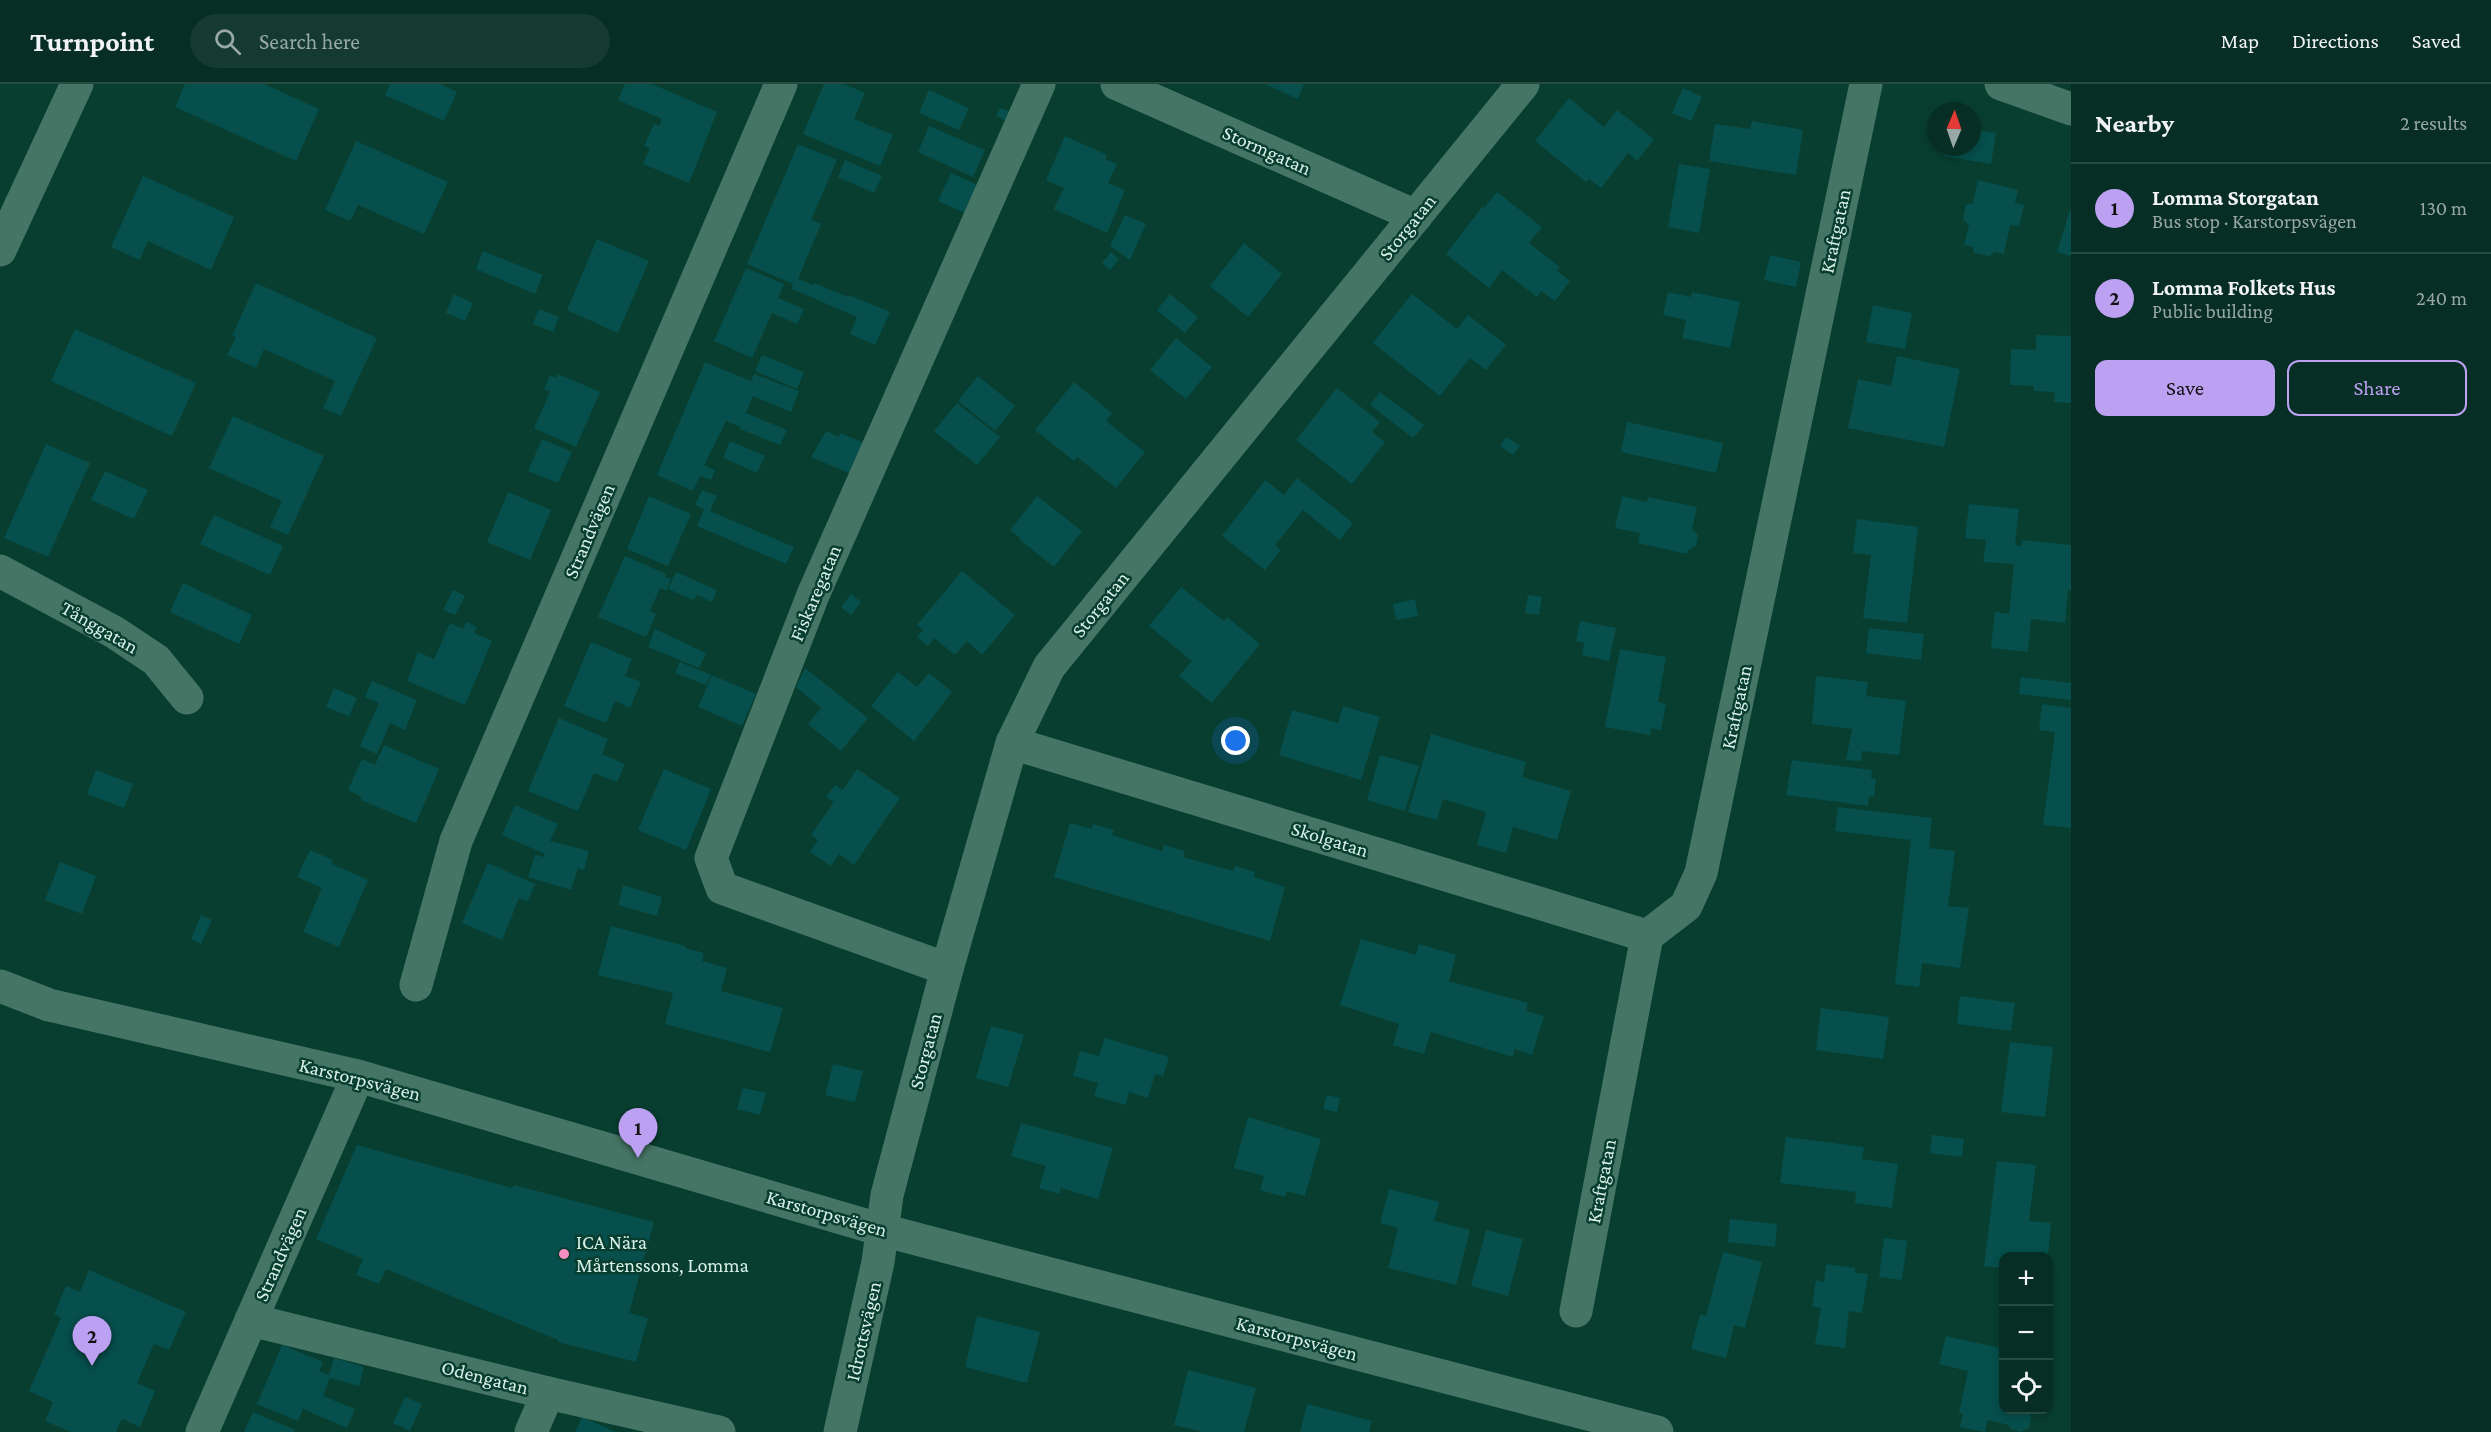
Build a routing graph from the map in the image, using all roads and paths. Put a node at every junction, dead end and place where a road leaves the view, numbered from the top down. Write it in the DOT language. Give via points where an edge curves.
graph roads {
  1 [pos="77,84"];
  2 [pos="781,84"];
  3 [pos="1039,84"];
  4 [pos="1118,84"];
  5 [pos="1522,84"];
  6 [pos="1866,84"];
  7 [pos="2001,84"];
  8 [pos="2071,109"];
  9 [pos="1416,216"];
  10 [pos="0,250"];
  11 [pos="0,572"];
  12 [pos="186,698"];
  13 [pos="1012,743"];
  14 [pos="1647,936"];
  15 [pos="947,969"];
  16 [pos="416,984"];
  17 [pos="0,986"];
  18 [pos="358,1076"];
  19 [pos="882,1230"];
  20 [pos="1576,1311"];
  21 [pos="251,1320"];
  22 [pos="548,1393"];
  23 [pos="202,1432"];
  24 [pos="531,1432"];
  25 [pos="719,1432"];
  26 [pos="840,1432"];
  27 [pos="1657,1432"];
  1 -- 10 [label="street"];
  2 -- 16 [label="street, Strandvägen" via="456,841"];
  3 -- 15 [label="street, Fiskaregatan" via="813,595 711,858 722,888"];
  4 -- 9 [label="street, Stormgatan"];
  5 -- 9 [label="street, Storgatan"];
  6 -- 14 [label="street, Kraftgatan" via="1701,873 1686,906"];
  7 -- 8 [label="street"];
  9 -- 13 [label="street, Storgatan" via="1049,667"];
  11 -- 12 [label="street, Tånggatan" via="114,632 156,660"];
  13 -- 14 [label="street, Skolgatan"];
  13 -- 15 [label="street, Storgatan"];
  14 -- 20 [label="street, Kraftgatan"];
  15 -- 19 [label="street, Storgatan" via="886,1195"];
  17 -- 18 [label="street, Karstorpsvägen" via="49,1005"];
  18 -- 19 [label="street, Karstorpsvägen"];
  18 -- 21 [label="street, Strandvägen"];
  19 -- 26 [label="street, Idrottsvägen"];
  19 -- 27 [label="street, Karstorpsvägen"];
  21 -- 22 [label="street, Odengatan"];
  21 -- 23 [label="street, Strandvägen"];
  22 -- 24 [label="street"];
  22 -- 25 [label="street, Odengatan"];
}
